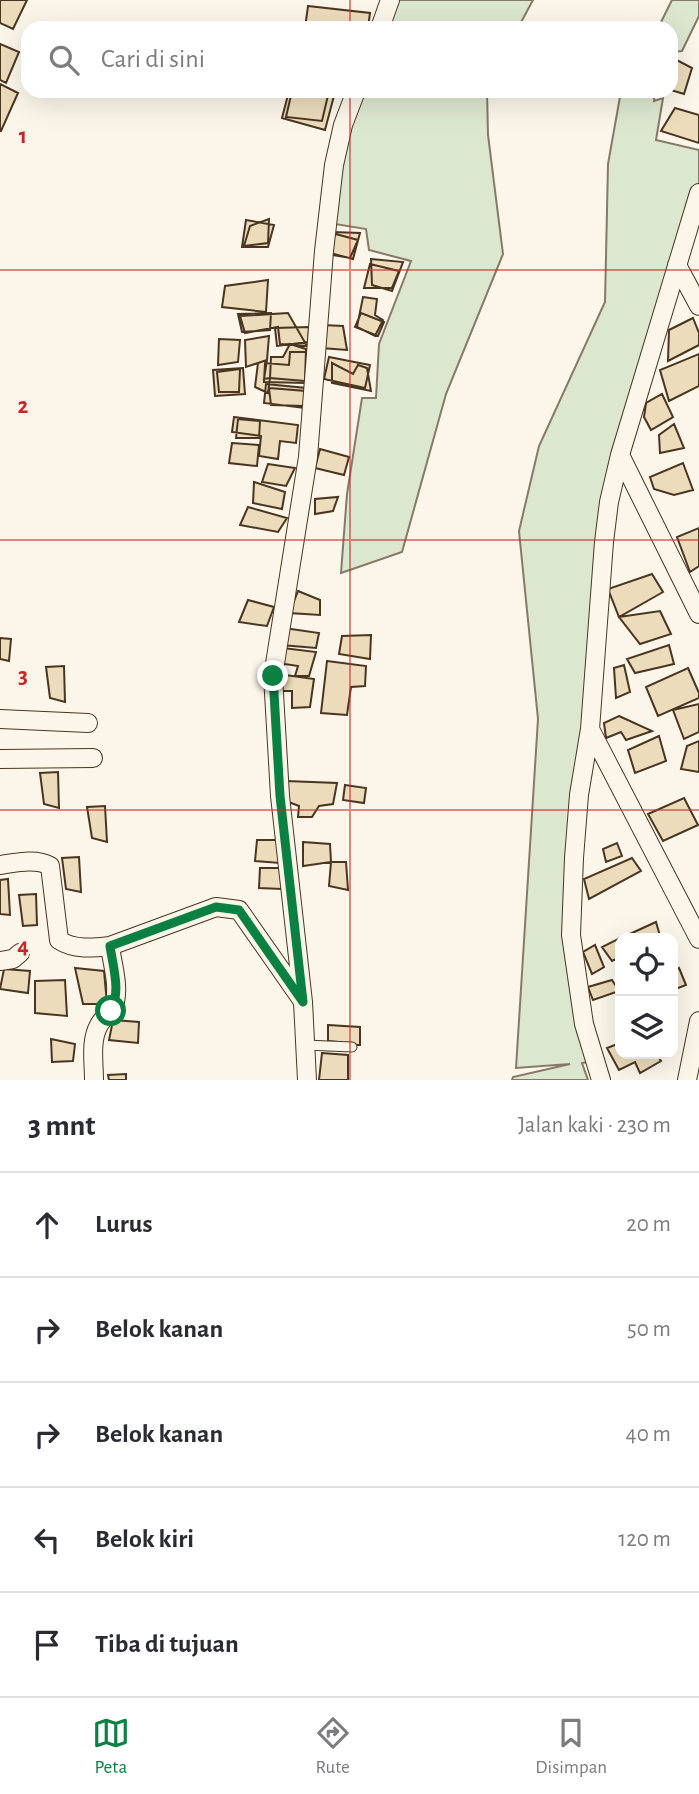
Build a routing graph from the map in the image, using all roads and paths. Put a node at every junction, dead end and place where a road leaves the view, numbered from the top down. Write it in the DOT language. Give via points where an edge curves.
graph roads {
  1 [pos="390,0"];
  2 [pos="382,21"];
  3 [pos="353,98"];
  4 [pos="699,193"];
  5 [pos="677,265"];
  6 [pos="699,306"];
  7 [pos="620,456"];
  8 [pos="699,614"];
  9 [pos="0,719"];
  10 [pos="88,723"];
  11 [pos="590,729"];
  12 [pos="93,758"];
  13 [pos="0,760"];
  14 [pos="0,865"];
  15 [pos="699,939"];
  16 [pos="110,946"];
  17 [pos="20,953"];
  18 [pos="0,961"];
  19 [pos="303,1002"];
  20 [pos="699,1021"];
  21 [pos="305,1045"];
  22 [pos="352,1047"];
  23 [pos="94,1080"];
  24 [pos="307,1080"];
  25 [pos="601,1080"];
  26 [pos="687,1080"];
  1 -- 2 [label="street"];
  3 -- 19 [label="street" via="334,165 308,457 273,676 280,796"];
  4 -- 5 [label="street"];
  5 -- 6 [label="street"];
  5 -- 7 [label="street"];
  7 -- 8 [label="street"];
  7 -- 11 [label="street" via="604,542"];
  9 -- 10 [label="street"];
  11 -- 15 [label="street"];
  11 -- 25 [label="street" via="579,795 571,935 584,1024"];
  12 -- 13 [label="street"];
  14 -- 16 [label="street" via="27,862 50,866 59,940 88,948"];
  16 -- 19 [label="street" via="216,907 239,910"];
  16 -- 23 [label="street" via="116,997 96,1033"];
  17 -- 18 [label="street"];
  19 -- 21 [label="street"];
  20 -- 26 [label="street"];
  21 -- 22 [label="lane"];
  21 -- 24 [label="street"];
}
